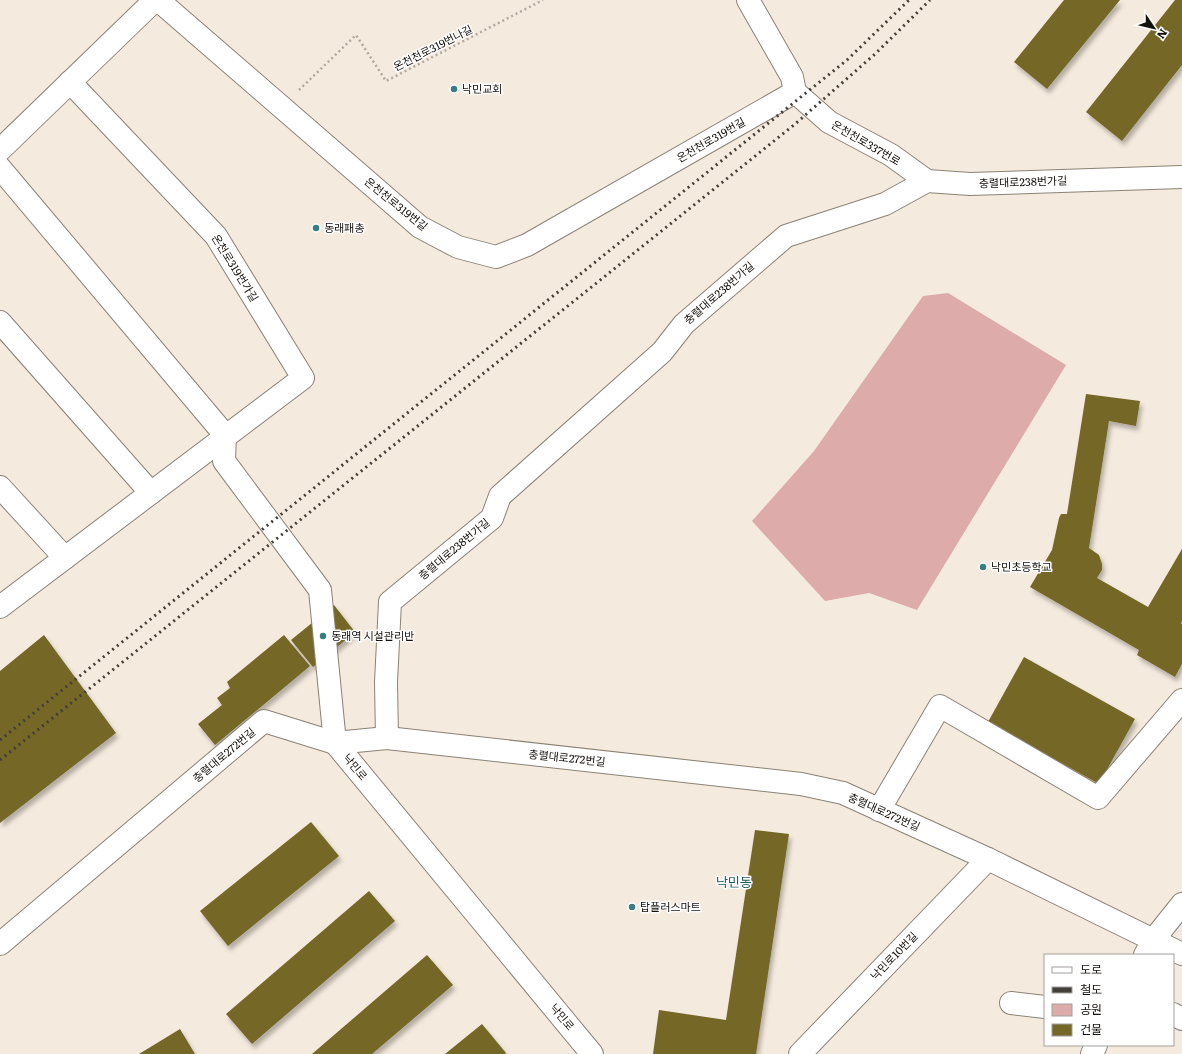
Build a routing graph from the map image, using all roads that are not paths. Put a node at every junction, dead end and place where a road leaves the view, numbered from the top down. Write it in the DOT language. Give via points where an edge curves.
graph roads {
  1 [pos="157,0"];
  2 [pos="748,0"];
  3 [pos="70,82"];
  4 [pos="795,92"];
  5 [pos="0,150"];
  6 [pos="0,168"];
  7 [pos="1182,177"];
  8 [pos="927,181"];
  9 [pos="0,322"];
  10 [pos="225,435"];
  11 [pos="0,487"];
  12 [pos="151,493"];
  13 [pos="65,558"];
  14 [pos="0,607"];
  15 [pos="1182,700"];
  16 [pos="387,738"];
  17 [pos="335,743"];
  18 [pos="879,810"];
  19 [pos="988,859"];
  20 [pos="1182,904"];
  21 [pos="0,944"];
  22 [pos="1149,947"];
  23 [pos="1182,954"];
  24 [pos="1011,1003"];
  25 [pos="1044,1007"];
  26 [pos="592,1054"];
  27 [pos="800,1054"];
  1 -- 3 [label="street"];
  1 -- 4 [label="street, 온천천로319번길" via="420,227 458,247 496,257 528,245"];
  2 -- 4 [label="street" via="792,77"];
  3 -- 5 [label="street"];
  3 -- 10 [label="street, 온천로319번가길" via="216,236 303,378"];
  4 -- 8 [label="street, 온천천로337번로" via="829,122 891,155"];
  6 -- 10 [label="street"];
  7 -- 8 [label="street, 충렬대로238번가길" via="970,184"];
  8 -- 16 [label="street, 충렬대로238번가길" via="884,204 786,236 684,324 662,352 500,496 492,518 390,602 386,682"];
  9 -- 12 [label="street"];
  10 -- 12 [label="street, 온천로319번가길"];
  10 -- 17 [label="street, 낙민로" via="224,462 320,590"];
  11 -- 13 [label="street"];
  12 -- 13 [label="street, 온천로319번가길"];
  13 -- 14 [label="street, 온천로319번가길"];
  15 -- 18 [label="street" via="1098,798 940,706"];
  16 -- 17 [label="street, 충렬대로272번길"];
  16 -- 18 [label="street, 충렬대로272번길" via="801,784 843,793"];
  17 -- 21 [label="street, 충렬대로272번길" via="264,721"];
  17 -- 26 [label="street, 낙민로"];
  18 -- 19 [label="street, 충렬대로272번길"];
  19 -- 22 [label="street, 충렬대로272번길"];
  19 -- 27 [label="street, 낙민로10번길"];
  20 -- 22 [label="street"];
  22 -- 23 [label="street, 충렬대로272번길"];
  24 -- 25 [label="street"];
}
